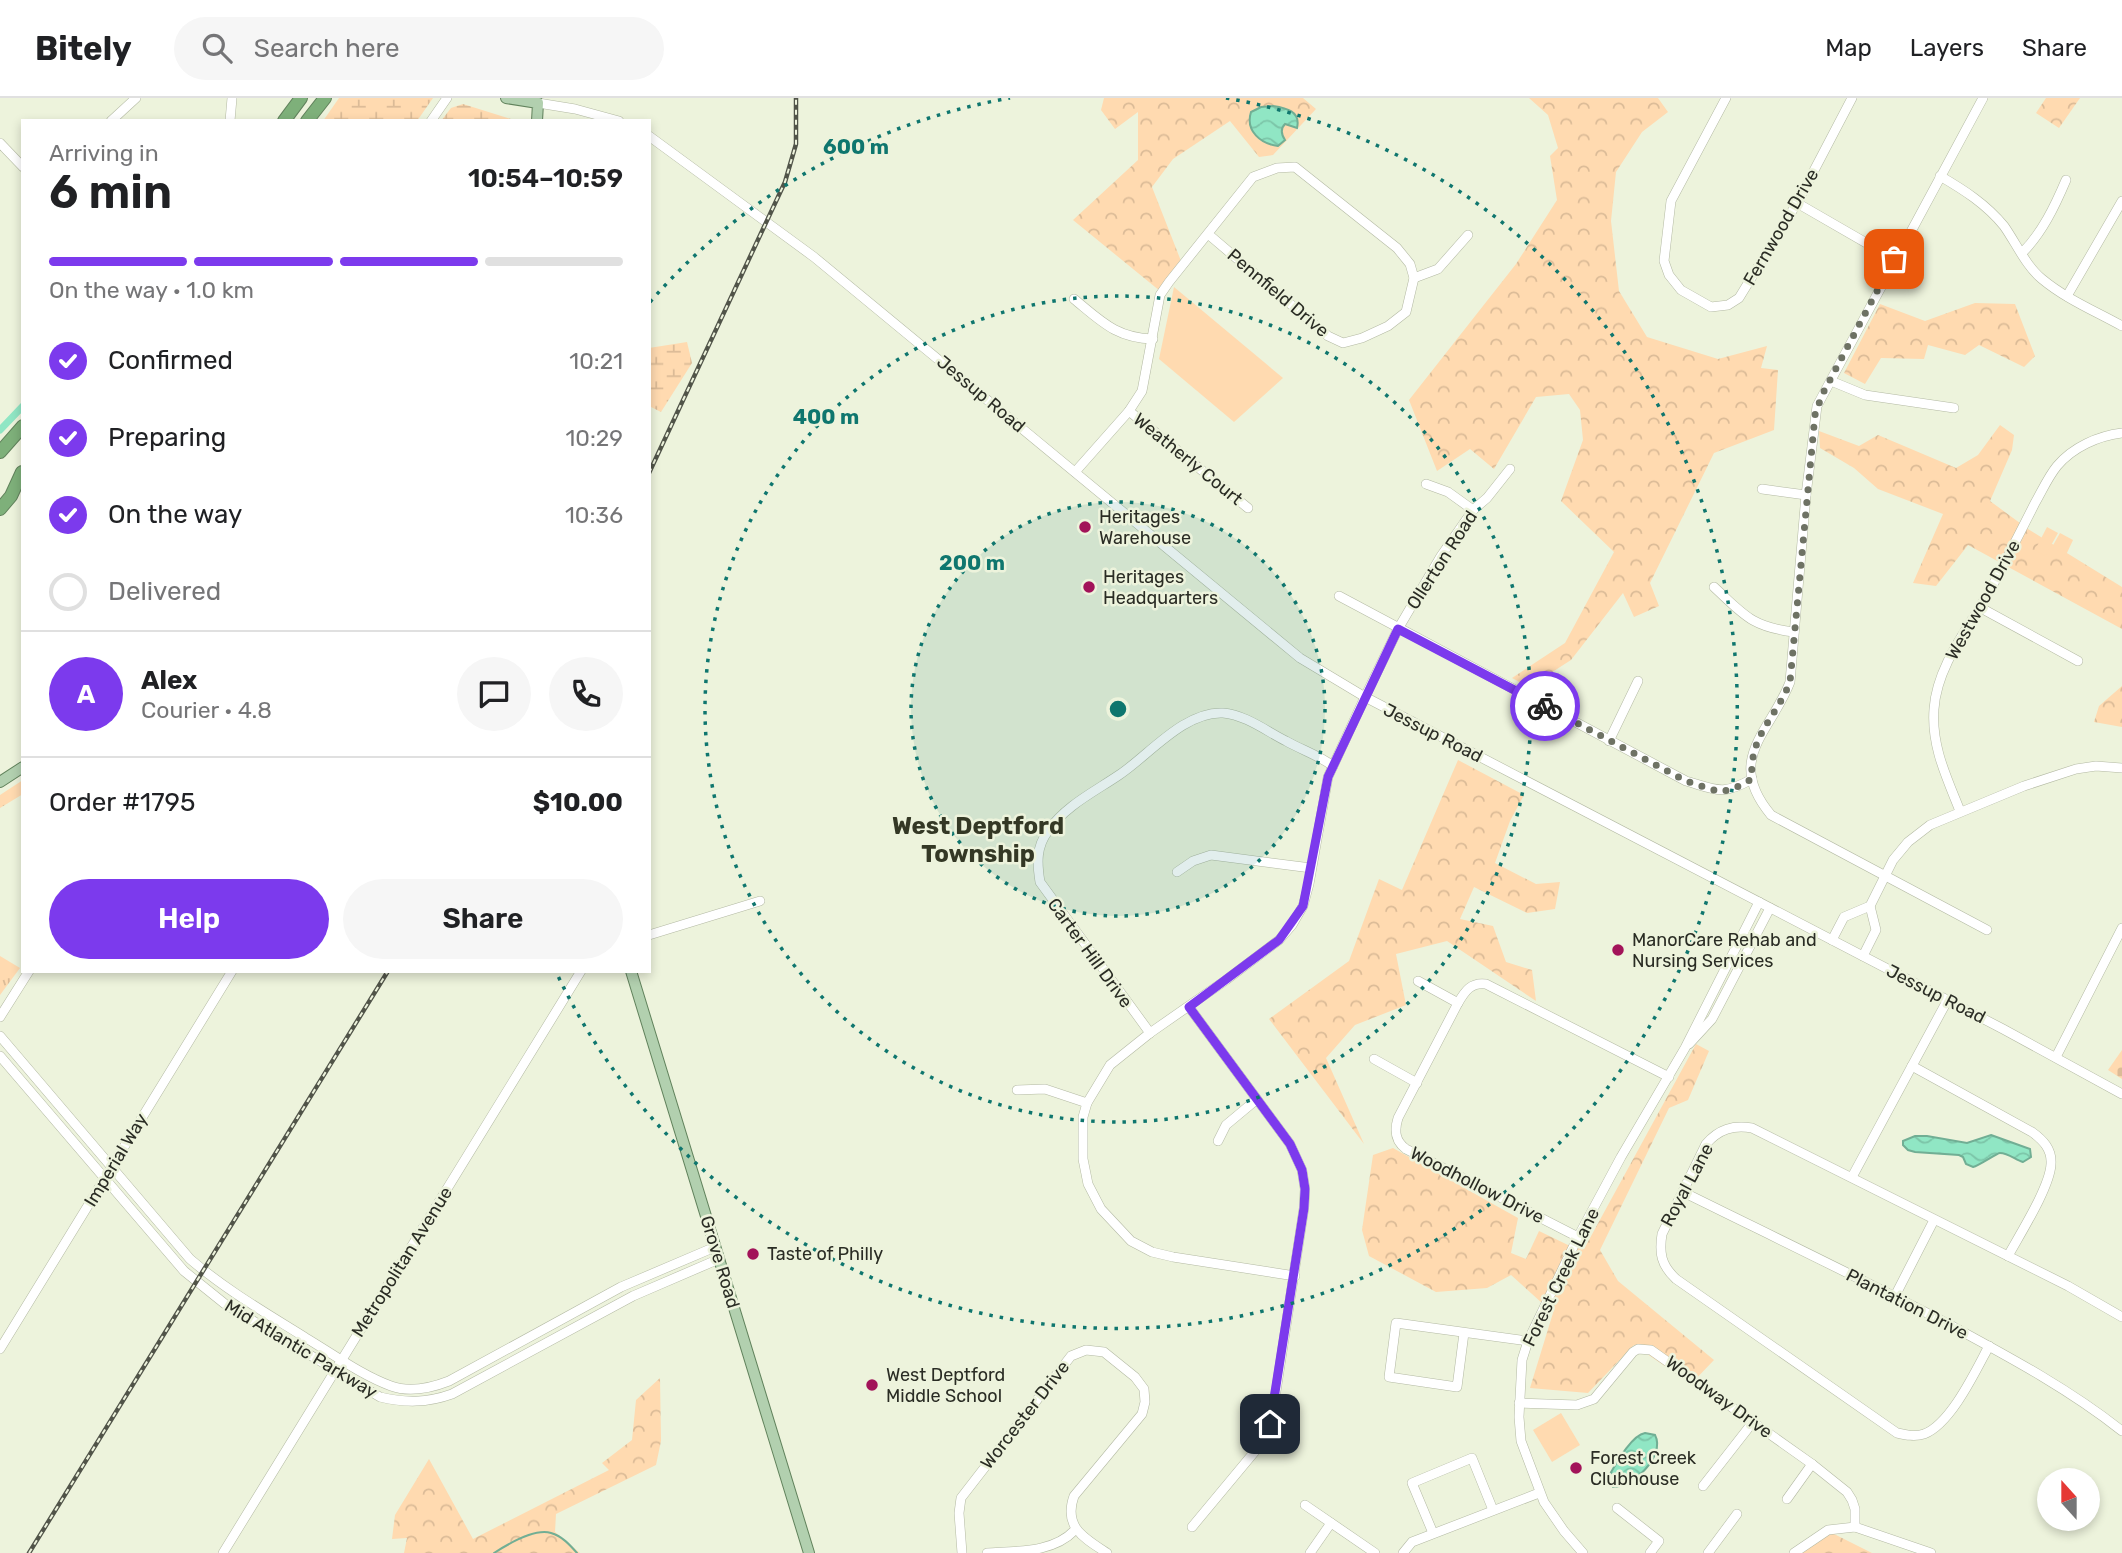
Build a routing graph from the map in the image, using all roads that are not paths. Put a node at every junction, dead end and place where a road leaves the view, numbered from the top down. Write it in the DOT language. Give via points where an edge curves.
graph roads {
  1 [pos="136,98"];
  2 [pos="232,98"];
  3 [pos="301,98"];
  4 [pos="447,98"];
  5 [pos="506,98"];
  6 [pos="1726,98"];
  7 [pos="1852,98"];
  8 [pos="1983,98"];
  9 [pos="322,102"];
  10 [pos="538,103"];
  11 [pos="113,119"];
  12 [pos="230,119"];
  13 [pos="285,119"];
  14 [pos="310,119"];
  15 [pos="432,119"];
  16 [pos="537,119"];
  17 [pos="612,119"];
  18 [pos="651,136"];
  19 [pos="0,142"];
  20 [pos="21,165"];
  21 [pos="1940,176"];
  22 [pos="2066,180"];
  23 [pos="2122,201"];
  24 [pos="1797,203"];
  25 [pos="1208,234"];
  26 [pos="1468,235"];
  27 [pos="2022,253"];
  28 [pos="1894,259"];
  29 [pos="1414,278"];
  30 [pos="2067,296"];
  31 [pos="1074,299"];
  32 [pos="2122,326"];
  33 [pos="1153,339"];
  34 [pos="1831,381"];
  35 [pos="1954,408"];
  36 [pos="1129,411"];
  37 [pos="21,428"];
  38 [pos="2122,433"];
  39 [pos="21,438"];
  40 [pos="0,452"];
  41 [pos="0,462"];
  42 [pos="1510,469"];
  43 [pos="1075,472"];
  44 [pos="21,473"];
  45 [pos="21,475"];
  46 [pos="1426,484"];
  47 [pos="1762,489"];
  48 [pos="1806,495"];
  49 [pos="0,497"];
  50 [pos="1248,508"];
  51 [pos="0,509"];
  52 [pos="1473,510"];
  53 [pos="1714,587"];
  54 [pos="1339,596"];
  55 [pos="1981,608"];
  56 [pos="1398,629"];
  57 [pos="1794,632"];
  58 [pos="2078,661"];
  59 [pos="1638,681"];
  60 [pos="1365,697"];
  61 [pos="1609,741"];
  62 [pos="1333,766"];
  63 [pos="21,768"];
  64 [pos="2122,768"];
  65 [pos="1752,779"];
  66 [pos="0,782"];
  67 [pos="1960,811"];
  68 [pos="1311,869"];
  69 [pos="1177,872"];
  70 [pos="1885,875"];
  71 [pos="760,901"];
  72 [pos="1759,902"];
  73 [pos="1870,906"];
  74 [pos="1770,908"];
  75 [pos="2122,928"];
  76 [pos="1987,930"];
  77 [pos="651,934"];
  78 [pos="1832,940"];
  79 [pos="1863,956"];
  80 [pos="28,973"];
  81 [pos="231,973"];
  82 [pos="580,973"];
  83 [pos="632,973"];
  84 [pos="1418,981"];
  85 [pos="1947,1001"];
  86 [pos="1458,1003"];
  87 [pos="1189,1007"];
  88 [pos="0,1017"];
  89 [pos="1150,1033"];
  90 [pos="0,1036"];
  91 [pos="1685,1048"];
  92 [pos="0,1056"];
  93 [pos="2056,1057"];
  94 [pos="1374,1059"];
  95 [pos="1912,1066"];
  96 [pos="1668,1077"];
  97 [pos="1417,1083"];
  98 [pos="1017,1090"];
  99 [pos="2122,1094"];
  100 [pos="1256,1100"];
  101 [pos="1087,1103"];
  102 [pos="1218,1141"];
  103 [pos="112,1166"];
  104 [pos="1852,1178"];
  105 [pos="104,1180"];
  106 [pos="1683,1192"];
  107 [pos="1934,1220"];
  108 [pos="1578,1237"];
  109 [pos="715,1247"];
  110 [pos="2008,1256"];
  111 [pos="719,1259"];
  112 [pos="1295,1276"];
  113 [pos="1895,1296"];
  114 [pos="2122,1317"];
  115 [pos="1464,1333"];
  116 [pos="1528,1341"];
  117 [pos="1989,1346"];
  118 [pos="0,1349"];
  119 [pos="342,1360"];
  120 [pos="335,1371"];
  121 [pos="1520,1403"];
  122 [pos="1752,1422"];
  123 [pos="2120,1426"];
  124 [pos="1812,1464"];
  125 [pos="1703,1486"];
  126 [pos="1539,1493"];
  127 [pos="1787,1499"];
  128 [pos="1305,1506"];
  129 [pos="1617,1508"];
  130 [pos="1493,1510"];
  131 [pos="1737,1514"];
  132 [pos="1331,1523"];
  133 [pos="1192,1527"];
  134 [pos="1855,1527"];
  135 [pos="1075,1530"];
  136 [pos="1433,1533"];
  137 [pos="223,1553"];
  138 [pos="809,1553"];
  139 [pos="962,1553"];
  140 [pos="987,1553"];
  141 [pos="1107,1553"];
  142 [pos="1310,1553"];
  143 [pos="1375,1553"];
  144 [pos="1403,1553"];
  145 [pos="1583,1553"];
  146 [pos="1650,1553"];
  147 [pos="1708,1553"];
  148 [pos="1794,1553"];
  149 [pos="1931,1553"];
  1 -- 11 [label="street"];
  2 -- 12 [label="street"];
  3 -- 13 [label="highway"];
  4 -- 15 [label="street"];
  5 -- 10 [label="main road"];
  6 -- 24 [label="street, Fernwood Drive" via="1671,201 1664,261 1669,275 1681,290 1711,307 1728,305 1739,298"];
  7 -- 24 [label="street, Fernwood Drive"];
  8 -- 21 [label="street"];
  9 -- 14 [label="highway"];
  10 -- 16 [label="main road"];
  10 -- 17 [label="street"];
  18 -- 43 [label="street, Jessup Road" via="814,257"];
  19 -- 20 [label="street"];
  21 -- 27 [label="street" via="1986,207"];
  21 -- 28 [label="street"];
  22 -- 27 [label="street"];
  23 -- 30 [label="street"];
  24 -- 28 [label="street"];
  25 -- 29 [label="street, Pennfield Drive" via="1328,336 1343,343 1388,326 1406,312"];
  25 -- 29 [label="street" via="1253,177 1295,167 1397,248"];
  25 -- 33 [label="street" via="1160,295"];
  26 -- 29 [label="street" via="1438,269"];
  27 -- 30 [label="street" via="2041,278"];
  28 -- 34 [label="street"];
  30 -- 32 [label="street"];
  31 -- 33 [label="street" via="1109,328 1130,337"];
  33 -- 36 [label="street" via="1142,391"];
  34 -- 35 [label="street" via="1864,395"];
  34 -- 48 [label="street" via="1815,415"];
  36 -- 43 [label="street"];
  36 -- 50 [label="street, Weatherly Court"];
  37 -- 40 [label="highway"];
  38 -- 55 [label="street, Westwood Drive" via="2090,442 2057,466"];
  39 -- 41 [label="highway"];
  42 -- 52 [label="street, Ollerton Road"];
  43 -- 60 [label="street, Jessup Road" via="1300,658"];
  44 -- 49 [label="highway"];
  45 -- 51 [label="highway"];
  46 -- 52 [label="street" via="1448,492"];
  47 -- 48 [label="street"];
  48 -- 57 [label="street"];
  52 -- 56 [label="street, Ollerton Road"];
  53 -- 57 [label="street" via="1753,622"];
  54 -- 56 [label="street"];
  55 -- 58 [label="street"];
  55 -- 67 [label="street, Westwood Drive" via="1944,670 1934,707 1933,733"];
  56 -- 60 [label="street, Ollerton Road"];
  56 -- 61 [label="street"];
  57 -- 65 [label="street" via="1790,682 1753,751"];
  59 -- 61 [label="street"];
  60 -- 62 [label="street, Ollerton Road"];
  60 -- 72 [label="street, Jessup Road"];
  61 -- 65 [label="street" via="1686,781 1720,792"];
  62 -- 68 [label="street, Ollerton Road"];
  62 -- 89 [label="street, Carter Hill Drive" via="1257,725 1215,714 1160,740 1066,811 1047,831 1037,855 1040,882"];
  63 -- 66 [label="main road"];
  64 -- 67 [label="street" via="2076,769"];
  65 -- 70 [label="street" via="1771,815"];
  67 -- 70 [label="street" via="1908,842"];
  68 -- 69 [label="street" via="1211,855"];
  68 -- 87 [label="street, Ollerton Road" via="1303,906 1279,940"];
  70 -- 73 [label="street"];
  70 -- 76 [label="street"];
  71 -- 77 [label="street"];
  72 -- 74 [label="street, Jessup Road"];
  72 -- 91 [label="street, Forest Creek Lane"];
  73 -- 78 [label="street" via="1844,917"];
  73 -- 79 [label="street" via="1876,930"];
  74 -- 78 [label="street, Jessup Road"];
  74 -- 91 [label="street, Forest Creek Lane" via="1712,1019"];
  75 -- 93 [label="street"];
  78 -- 79 [label="street, Jessup Road"];
  79 -- 85 [label="street, Jessup Road"];
  80 -- 88 [label="street"];
  81 -- 103 [label="street, Imperial Way"];
  82 -- 119 [label="street, Metropolitan Avenue"];
  83 -- 109 [label="main road, Grove Road"];
  84 -- 86 [label="street"];
  85 -- 93 [label="street, Jessup Road"];
  85 -- 95 [label="street"];
  86 -- 96 [label="street, Woodhollow Drive" via="1468,988 1486,985"];
  86 -- 97 [label="street, Woodhollow Drive"];
  87 -- 89 [label="street, Ollerton Road"];
  87 -- 100 [label="street"];
  89 -- 101 [label="street, Ollerton Road" via="1110,1065"];
  90 -- 103 [label="street, Mid Atlantic Parkway"];
  91 -- 96 [label="street, Forest Creek Lane"];
  92 -- 105 [label="street, Mid Atlantic Parkway"];
  93 -- 99 [label="street, Jessup Road"];
  94 -- 97 [label="street"];
  95 -- 104 [label="street"];
  95 -- 110 [label="street" via="2032,1132 2049,1151 2051,1163 2043,1189"];
  96 -- 108 [label="street, Forest Creek Lane"];
  97 -- 108 [label="street, Woodhollow Drive" via="1396,1125 1401,1146"];
  98 -- 101 [label="street" via="1045,1089"];
  100 -- 102 [label="street" via="1226,1125"];
  100 -- 112 [label="street" via="1290,1144 1302,1170 1304,1208"];
  101 -- 112 [label="street, Ollerton Road" via="1082,1134 1088,1184 1101,1209 1131,1241 1173,1257"];
  103 -- 105 [label="street, Imperial Way"];
  103 -- 119 [label="street, Mid Atlantic Parkway" via="203,1271"];
  104 -- 106 [label="street, Royal Lane" via="1752,1128 1738,1126 1714,1135 1706,1144"];
  104 -- 107 [label="street, Royal Lane"];
  105 -- 118 [label="street, Imperial Way"];
  105 -- 120 [label="street, Mid Atlantic Parkway" via="175,1262 208,1292"];
  106 -- 113 [label="street, Plantation Drive"];
  106 -- 117 [label="street, Royal Lane" via="1662,1234 1660,1250 1668,1271 1897,1433 1911,1436 1935,1426 1974,1376"];
  107 -- 110 [label="street, Royal Lane"];
  107 -- 113 [label="street"];
  108 -- 116 [label="street, Forest Creek Lane"];
  109 -- 111 [label="main road, Grove Road"];
  109 -- 119 [label="street, Mid Atlantic Parkway" via="621,1287 432,1388 391,1386"];
  110 -- 114 [label="street, Royal Lane"];
  111 -- 120 [label="street, Mid Atlantic Parkway" via="633,1296 468,1387 435,1400 407,1402 380,1397"];
  111 -- 138 [label="main road, Grove Road"];
  112 -- 133 [label="street" via="1266,1438"];
  113 -- 117 [label="street, Plantation Drive"];
  115 -- 115 [label="street" via="1396,1323 1389,1377 1457,1387"];
  115 -- 116 [label="street"];
  116 -- 121 [label="street, Forest Creek Lane" via="1522,1360"];
  117 -- 123 [label="street, Plantation Drive"];
  119 -- 120 [label="street, Metropolitan Avenue"];
  120 -- 137 [label="street, Metropolitan Avenue"];
  121 -- 122 [label="street, Woodway Drive" via="1577,1405 1594,1399 1633,1352 1651,1350"];
  121 -- 126 [label="street, Forest Creek Lane" via="1521,1441"];
  122 -- 124 [label="street, Woodway Drive"];
  122 -- 125 [label="street"];
  124 -- 127 [label="street"];
  124 -- 134 [label="street, Woodway Drive" via="1847,1492"];
  126 -- 130 [label="street"];
  126 -- 145 [label="street, Forest Creek Lane"];
  128 -- 132 [label="street"];
  129 -- 146 [label="street" via="1659,1541"];
  130 -- 136 [label="street"];
  130 -- 136 [label="street" via="1472,1458 1412,1483"];
  131 -- 147 [label="street"];
  132 -- 142 [label="street"];
  132 -- 143 [label="street"];
  134 -- 148 [label="street" via="1829,1530"];
  134 -- 149 [label="street"];
  135 -- 139 [label="street, Worcester Drive" via="1074,1496 1142,1414 1145,1402 1144,1389 1135,1377 1104,1352 1086,1350 1070,1356 961,1498"];
  135 -- 140 [label="street" via="1043,1549"];
  135 -- 141 [label="street"];
  136 -- 144 [label="street" via="1412,1542"];
}
